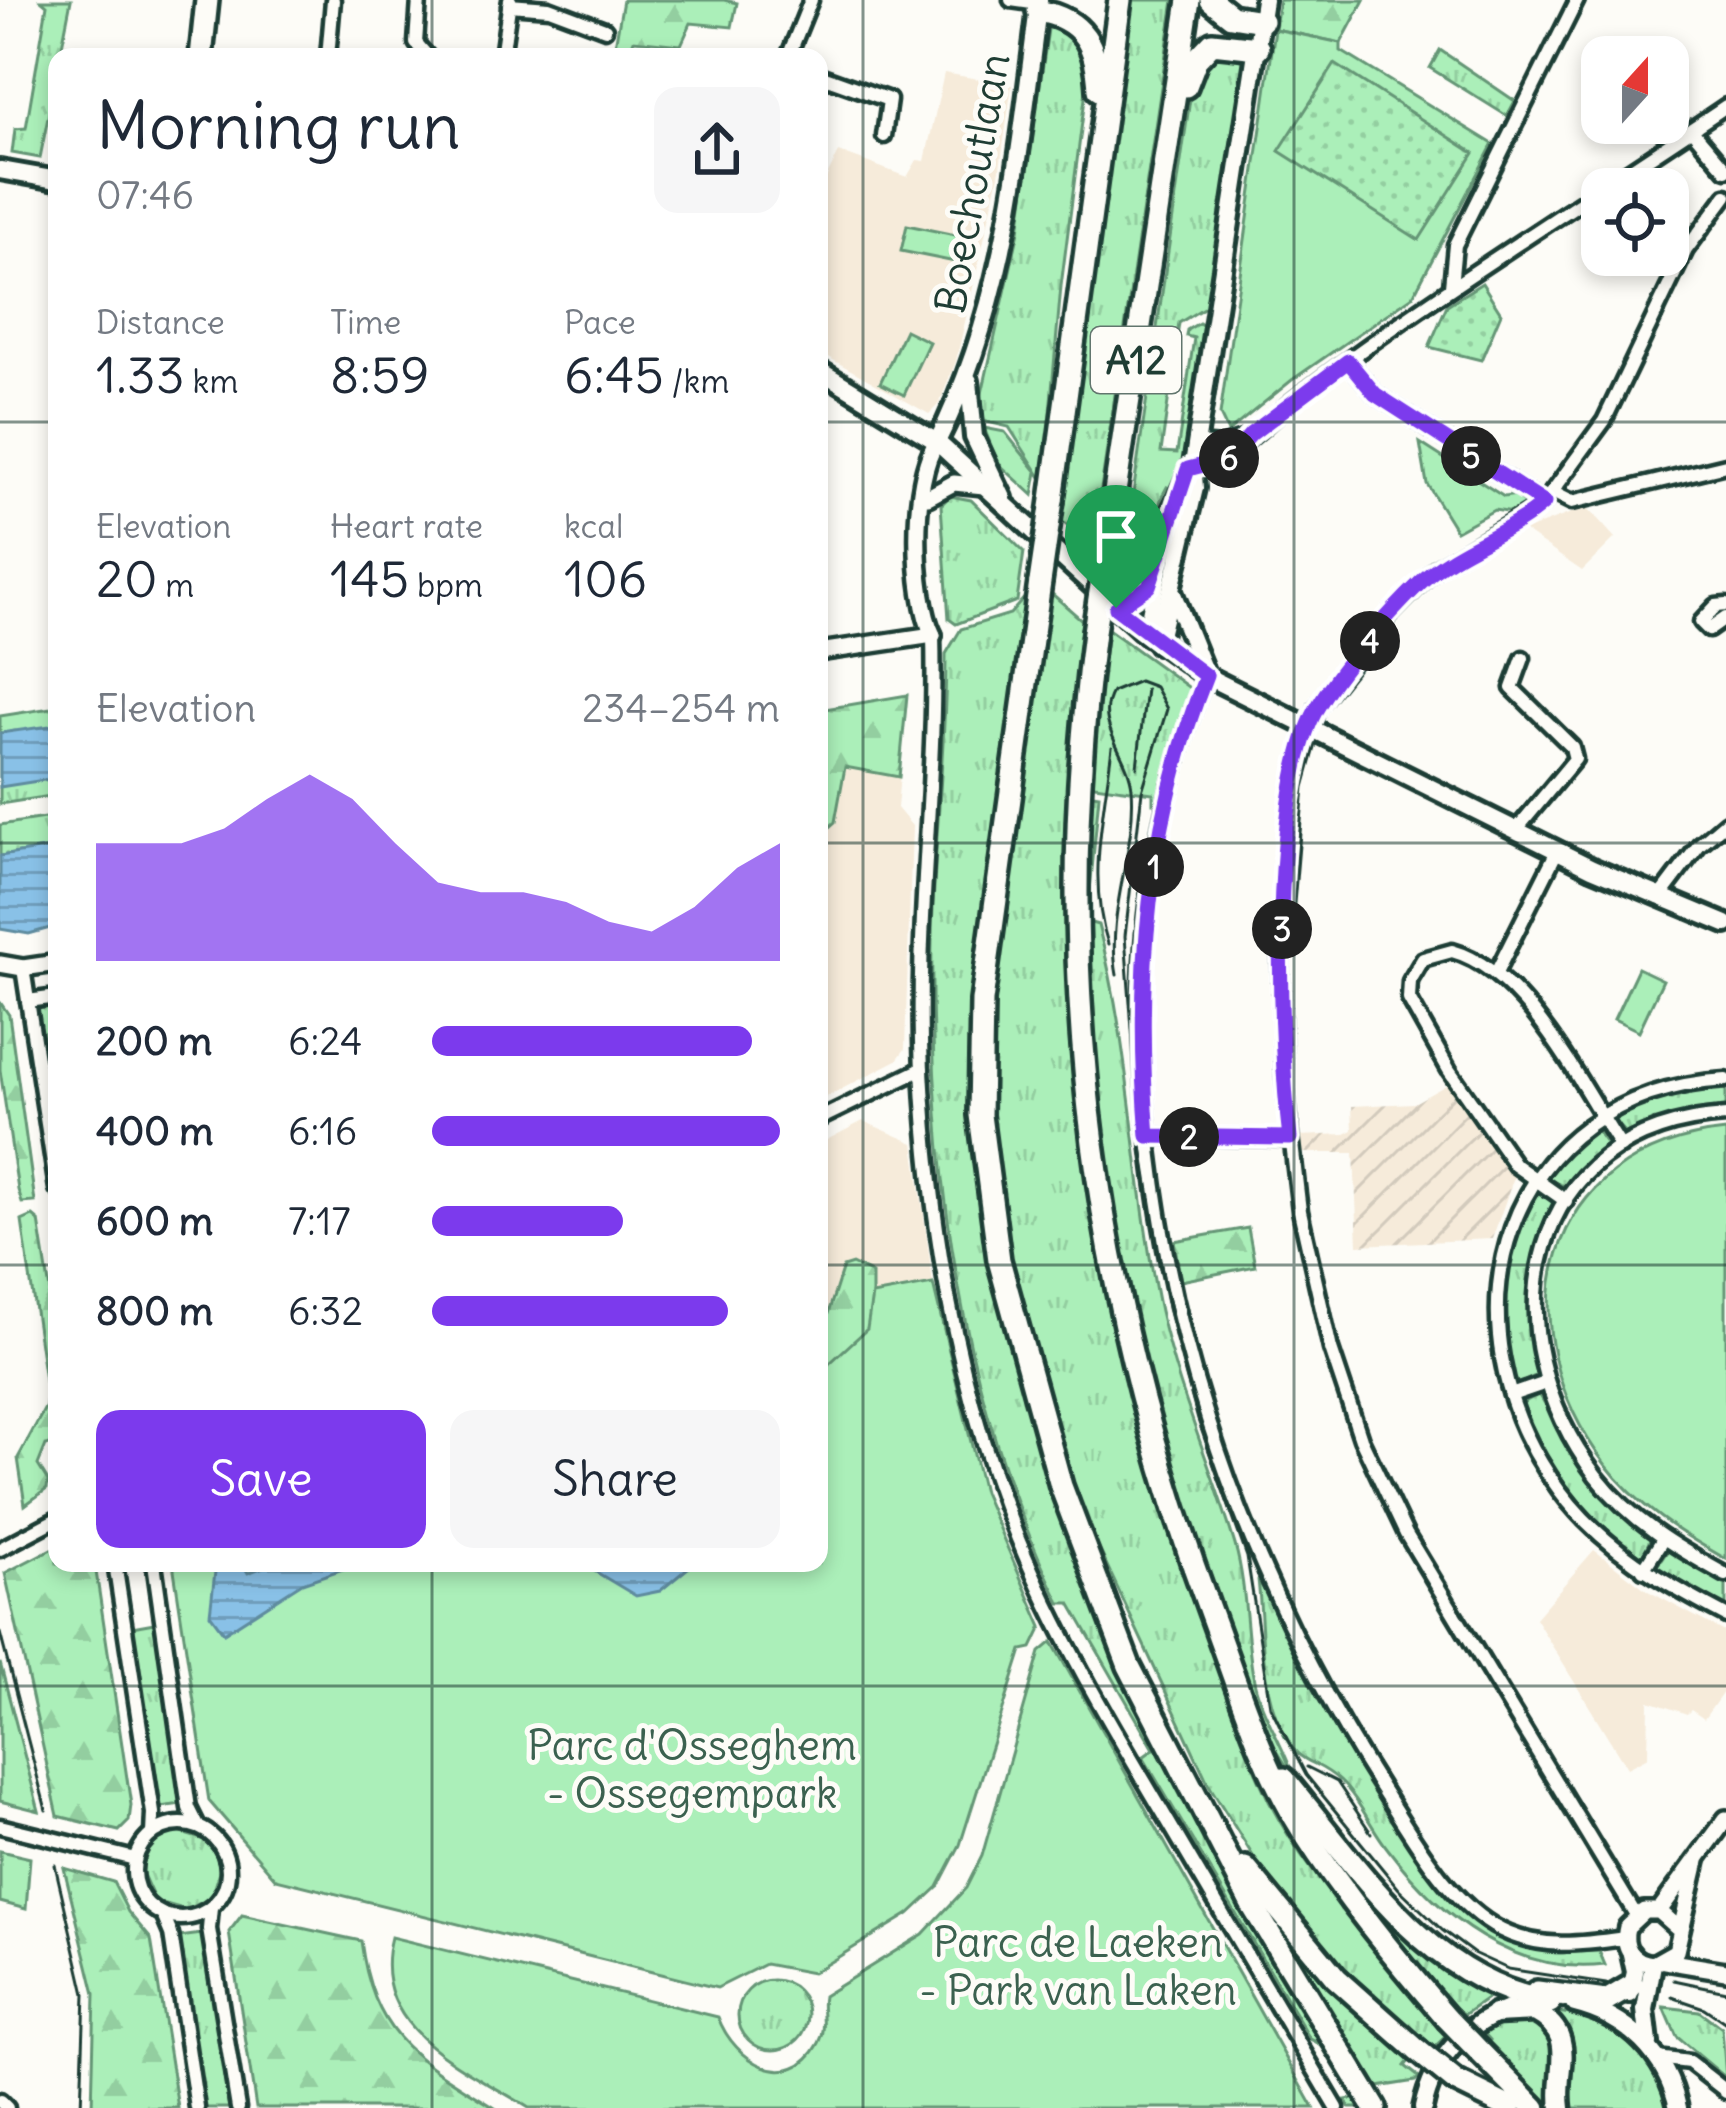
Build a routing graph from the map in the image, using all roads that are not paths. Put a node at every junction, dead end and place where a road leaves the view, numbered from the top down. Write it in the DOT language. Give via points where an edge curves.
graph roads {
  1 [pos="207,0"];
  2 [pos="333,0"];
  3 [pos="418,0"];
  4 [pos="811,0"];
  5 [pos="1011,0"];
  6 [pos="1120,0"];
  7 [pos="1189,0"];
  8 [pos="1211,0"];
  9 [pos="1577,0"];
  10 [pos="509,3"];
  11 [pos="1039,5"];
  12 [pos="1263,11"];
  13 [pos="604,29"];
  14 [pos="202,48"];
  15 [pos="329,48"];
  16 [pos="420,48"];
  17 [pos="503,48"];
  18 [pos="792,48"];
  19 [pos="1258,48"];
  20 [pos="828,78"];
  21 [pos="1726,106"];
  22 [pos="1691,130"];
  23 [pos="884,136"];
  24 [pos="1100,136"];
  25 [pos="1166,169"];
  26 [pos="0,170"];
  27 [pos="1726,170"];
  28 [pos="48,178"];
  29 [pos="1726,196"];
  30 [pos="1451,286"];
  31 [pos="1348,361"];
  32 [pos="828,375"];
  33 [pos="969,376"];
  34 [pos="1251,434"];
  35 [pos="937,442"];
  36 [pos="1197,444"];
  37 [pos="1193,465"];
  38 [pos="1726,465"];
  39 [pos="984,486"];
  40 [pos="928,496"];
  41 [pos="1548,498"];
  42 [pos="1012,514"];
  43 [pos="1158,565"];
  44 [pos="1173,593"];
  45 [pos="1726,605"];
  46 [pos="1116,608"];
  47 [pos="1726,618"];
  48 [pos="933,635"];
  49 [pos="1152,639"];
  50 [pos="828,651"];
  51 [pos="1523,658"];
  52 [pos="1206,676"];
  53 [pos="1309,728"];
  54 [pos="1726,822"];
  55 [pos="1516,830"];
  56 [pos="1556,850"];
  57 [pos="1659,898"];
  58 [pos="1726,924"];
  59 [pos="0,964"];
  60 [pos="48,964"];
  61 [pos="23,968"];
  62 [pos="1496,973"];
  63 [pos="48,998"];
  64 [pos="28,1001"];
  65 [pos="922,1069"];
  66 [pos="1726,1080"];
  67 [pos="828,1115"];
  68 [pos="1726,1116"];
  69 [pos="1601,1117"];
  70 [pos="48,1131"];
  71 [pos="1148,1136"];
  72 [pos="1290,1138"];
  73 [pos="1621,1147"];
  74 [pos="1534,1180"];
  75 [pos="1566,1201"];
  76 [pos="1546,1383"];
  77 [pos="1511,1395"];
  78 [pos="48,1525"];
  79 [pos="1663,1539"];
  80 [pos="0,1549"];
  81 [pos="1643,1570"];
  82 [pos="116,1572"];
  83 [pos="155,1572"];
  84 [pos="1726,1575"];
  85 [pos="1726,1616"];
  86 [pos="1116,1633"];
  87 [pos="1262,1750"];
  88 [pos="1726,1820"];
  89 [pos="0,1826"];
  90 [pos="198,1826"];
  91 [pos="152,1834"];
  92 [pos="135,1859"];
  93 [pos="1697,1861"];
  94 [pos="211,1908"];
  95 [pos="1659,1911"];
  96 [pos="162,1914"];
  97 [pos="1636,1915"];
  98 [pos="1678,1927"];
  99 [pos="1628,1946"];
  100 [pos="1435,1947"];
  101 [pos="1659,1963"];
  102 [pos="1726,1972"];
  103 [pos="1633,1985"];
  104 [pos="1550,2002"];
  105 [pos="1495,2014"];
  106 [pos="1606,2014"];
  107 [pos="1654,2054"];
  108 [pos="1726,2091"];
  109 [pos="0,2101"];
  110 [pos="7,2108"];
  111 [pos="197,2108"];
  112 [pos="238,2108"];
  113 [pos="1337,2108"];
  114 [pos="1375,2108"];
  115 [pos="1423,2108"];
  116 [pos="1510,2108"];
  117 [pos="1534,2108"];
  118 [pos="1561,2108"];
  119 [pos="1678,2108"];
  1 -- 14 [label="highway"];
  2 -- 15 [label="street"];
  3 -- 16 [label="street"];
  4 -- 18 [label="street"];
  5 -- 11 [label="street"];
  6 -- 24 [label="highway, A12"];
  7 -- 25 [label="highway, A12"];
  8 -- 12 [label="highway" via="1224,13"];
  9 -- 30 [label="street" via="1455,245"];
  10 -- 13 [label="street"];
  10 -- 17 [label="street"];
  11 -- 24 [label="highway" via="1073,22 1092,45"];
  11 -- 33 [label="main road, Boechoutlaan" via="1006,238"];
  12 -- 19 [label="main road"];
  19 -- 25 [label="highway" via="1217,42 1201,52"];
  19 -- 36 [label="main road"];
  20 -- 23 [label="street" via="889,100"];
  21 -- 22 [label="street"];
  22 -- 27 [label="street"];
  22 -- 30 [label="street"];
  24 -- 86 [label="highway, A12, bridge" via="982,1001 982,1144 1011,1316"];
  25 -- 87 [label="highway, A12, bridge" via="1078,773 1078,1028 1119,1316 1154,1450"];
  26 -- 28 [label="main road"];
  29 -- 41 [label="street" via="1686,250 1604,421"];
  30 -- 31 [label="street"];
  31 -- 34 [label="street"];
  31 -- 41 [label="street" via="1375,394"];
  32 -- 35 [label="main road"];
  33 -- 35 [label="main road, Boechoutlaan"];
  33 -- 42 [label="main road, Boechoutlaan" via="974,437"];
  34 -- 36 [label="street" via="1228,445"];
  34 -- 37 [label="street" via="1230,458"];
  35 -- 39 [label="main road"];
  35 -- 40 [label="street"];
  35 -- 48 [label="street" via="923,466 919,513"];
  36 -- 37 [label="main road"];
  37 -- 43 [label="main road" via="1174,500"];
  37 -- 44 [label="main road"];
  38 -- 41 [label="street" via="1572,502"];
  39 -- 40 [label="street" via="954,483"];
  39 -- 42 [label="main road"];
  40 -- 48 [label="street"];
  41 -- 53 [label="street" via="1419,584"];
  42 -- 46 [label="main road"];
  43 -- 46 [label="main road" via="1146,591"];
  43 -- 49 [label="main road"];
  44 -- 49 [label="main road"];
  44 -- 52 [label="main road"];
  45 -- 47 [label="street" via="1700,620 1709,630"];
  46 -- 49 [label="main road"];
  48 -- 50 [label="street"];
  48 -- 65 [label="street"];
  49 -- 52 [label="main road"];
  51 -- 55 [label="street" via="1513,688 1575,759"];
  52 -- 53 [label="main road"];
  52 -- 71 [label="street" via="1166,811 1147,916 1141,1009"];
  53 -- 55 [label="main road"];
  53 -- 72 [label="street" via="1291,809 1280,962"];
  54 -- 57 [label="street"];
  55 -- 56 [label="main road"];
  56 -- 57 [label="main road"];
  56 -- 62 [label="street"];
  57 -- 58 [label="main road"];
  59 -- 61 [label="street"];
  60 -- 61 [label="street"];
  61 -- 64 [label="street"];
  62 -- 69 [label="street"];
  62 -- 74 [label="street" via="1461,953 1436,952 1415,970 1409,999 1449,1070"];
  63 -- 64 [label="street"];
  64 -- 70 [label="street"];
  65 -- 67 [label="street"];
  65 -- 113 [label="street" via="953,1314 994,1472 1059,1628"];
  66 -- 69 [label="street" via="1658,1091"];
  68 -- 73 [label="street" via="1664,1127"];
  69 -- 73 [label="street"];
  69 -- 74 [label="street"];
  71 -- 72 [label="street"];
  71 -- 99 [label="street" via="1176,1306 1218,1454 1264,1574 1342,1726 1422,1849 1482,1918 1549,1944"];
  72 -- 97 [label="street" via="1325,1328 1374,1469"];
  73 -- 75 [label="street"];
  74 -- 75 [label="street"];
  74 -- 77 [label="street" via="1498,1273 1498,1342"];
  75 -- 76 [label="street" via="1535,1276 1533,1319"];
  76 -- 77 [label="street"];
  76 -- 79 [label="street" via="1599,1480"];
  77 -- 81 [label="street" via="1560,1492"];
  78 -- 80 [label="street"];
  79 -- 81 [label="street"];
  79 -- 84 [label="street"];
  81 -- 85 [label="street"];
  82 -- 91 [label="street"];
  83 -- 90 [label="street"];
  86 -- 114 [label="highway" via="1218,1844"];
  86 -- 116 [label="highway, bridge" via="1199,1794 1261,1891 1336,1978 1417,2050"];
  87 -- 100 [label="highway"];
  87 -- 117 [label="highway, bridge" via="1302,1829 1447,2018"];
  88 -- 93 [label="street"];
  89 -- 92 [label="street"];
  90 -- 91 [label="street" via="174,1824"];
  90 -- 94 [label="street" via="218,1841 229,1865 226,1888"];
  91 -- 92 [label="street"];
  92 -- 96 [label="street" via="139,1892"];
  93 -- 95 [label="street"];
  93 -- 98 [label="street"];
  94 -- 96 [label="street" via="188,1918"];
  94 -- 112 [label="street"];
  95 -- 97 [label="street"];
  95 -- 98 [label="street"];
  96 -- 111 [label="street"];
  97 -- 99 [label="street"];
  98 -- 101 [label="street" via="1678,1946"];
  99 -- 101 [label="street"];
  99 -- 103 [label="main road"];
  100 -- 103 [label="highway" via="1522,1990 1606,2001"];
  100 -- 104 [label="highway" via="1486,1985"];
  101 -- 102 [label="street"];
  101 -- 107 [label="main road" via="1644,2026"];
  103 -- 106 [label="main road"];
  104 -- 105 [label="main road"];
  104 -- 106 [label="main road"];
  105 -- 115 [label="main road" via="1448,2052"];
  105 -- 118 [label="main road" via="1535,2012 1560,2033"];
  106 -- 107 [label="main road"];
  107 -- 108 [label="street" via="1689,2062"];
  107 -- 119 [label="main road"];
  109 -- 110 [label="street"];
}
